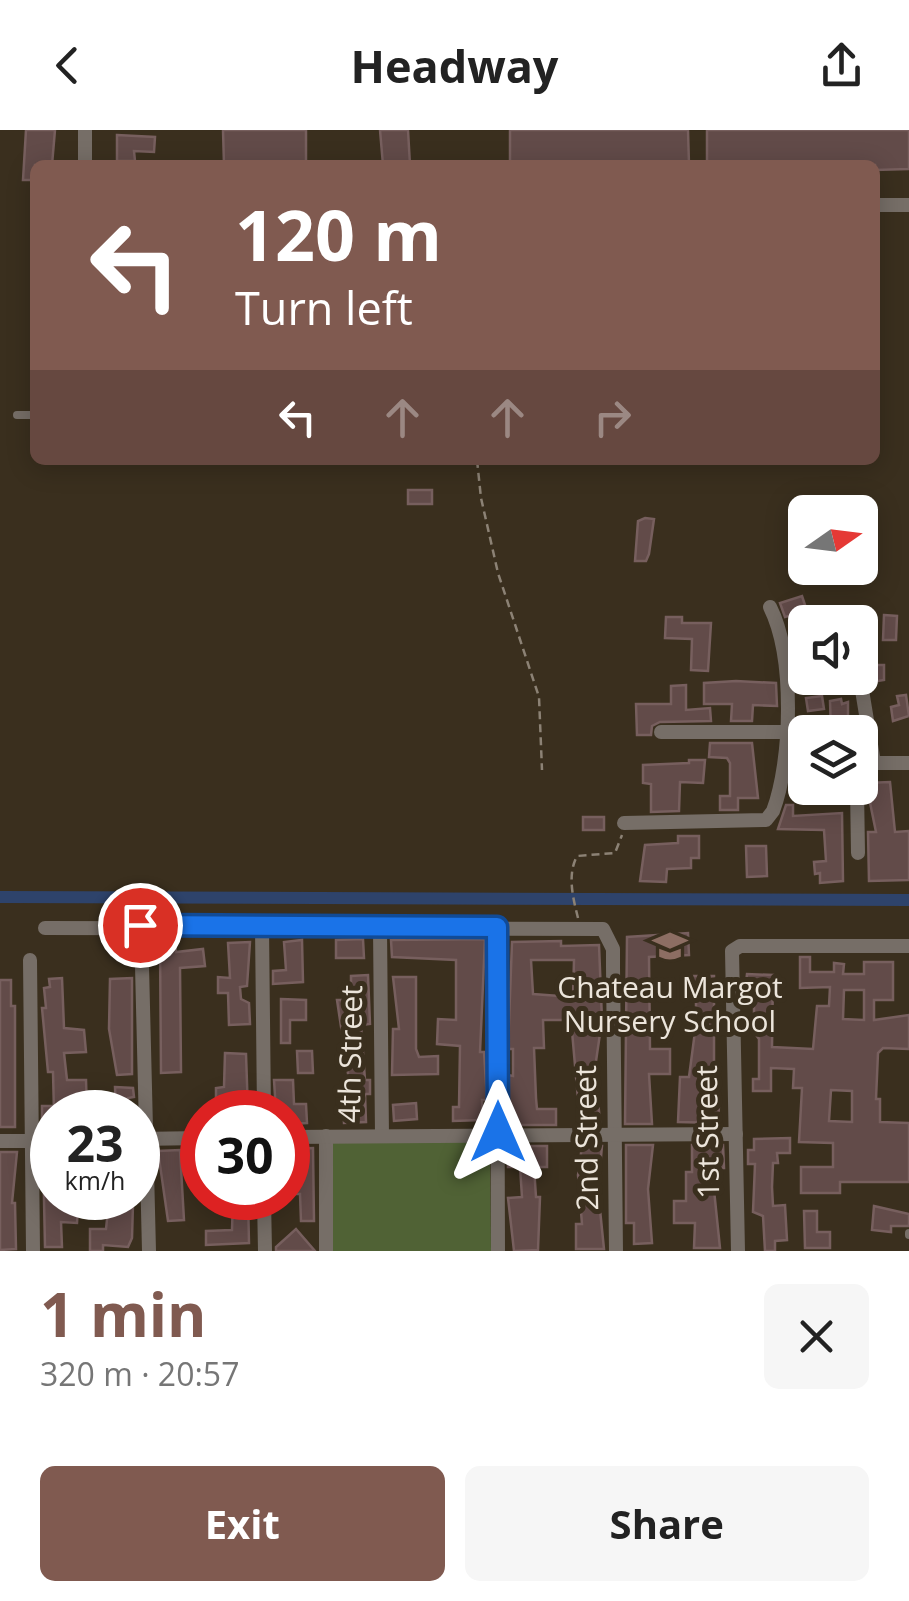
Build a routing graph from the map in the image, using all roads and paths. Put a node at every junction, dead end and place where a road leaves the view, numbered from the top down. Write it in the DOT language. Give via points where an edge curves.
graph roads {
  1 [pos="85,130"];
  2 [pos="86,160"];
  3 [pos="880,205"];
  4 [pos="909,205"];
  5 [pos="18,415"];
  6 [pos="30,415"];
  7 [pos="477,465"];
  8 [pos="770,607"];
  9 [pos="662,732"];
  10 [pos="787,732"];
  11 [pos="785,760"];
  12 [pos="878,763"];
  13 [pos="909,763"];
  14 [pos="542,770"];
  15 [pos="857,805"];
  16 [pos="624,824"];
  17 [pos="858,853"];
  18 [pos="574,904"];
  19 [pos="140,925"];
  20 [pos="262,927"];
  21 [pos="497,927"];
  22 [pos="45,928"];
  23 [pos="380,928"];
  24 [pos="909,946"];
  25 [pos="30,960"];
  26 [pos="31,1090"];
  27 [pos="142,1090"];
  28 [pos="264,1090"];
  29 [pos="498,1132"];
  30 [pos="613,1132"];
  31 [pos="736,1134"];
  32 [pos="310,1136"];
  33 [pos="326,1136"];
  34 [pos="382,1136"];
  35 [pos="30,1141"];
  36 [pos="0,1142"];
  37 [pos="33,1220"];
  38 [pos="147,1220"];
  39 [pos="264,1220"];
  40 [pos="33,1251"];
  41 [pos="149,1251"];
  42 [pos="265,1251"];
  43 [pos="326,1251"];
  44 [pos="498,1251"];
  45 [pos="616,1251"];
  46 [pos="738,1251"];
  1 -- 2 [label="street"];
  3 -- 4 [label="street"];
  5 -- 6 [label="lane"];
  7 -- 14 [label="path" via="498,573 539,697"];
  8 -- 10 [label="street" via="783,648"];
  9 -- 10 [label="street"];
  10 -- 11 [label="street"];
  11 -- 16 [label="street" via="766,820"];
  12 -- 13 [label="street"];
  15 -- 17 [label="street"];
  16 -- 18 [label="path" via="615,853 578,856"];
  19 -- 20 [label="street"];
  19 -- 22 [label="street"];
  19 -- 27 [label="street"];
  20 -- 23 [label="street"];
  20 -- 28 [label="street"];
  21 -- 23 [label="street"];
  21 -- 29 [label="street"];
  21 -- 30 [label="street, 2nd Street" via="603,929 612,948"];
  23 -- 34 [label="street, 4th Street"];
  24 -- 31 [label="street, 1st Street" via="732,951"];
  25 -- 26 [label="street"];
  29 -- 30 [label="street"];
  29 -- 34 [label="street"];
  29 -- 44 [label="street"];
  30 -- 31 [label="street"];
  30 -- 45 [label="street, 2nd Street"];
  31 -- 46 [label="street, 1st Street"];
  32 -- 33 [label="street"];
  33 -- 34 [label="street, 4th Street"];
  33 -- 43 [label="street, 4th Street"];
  35 -- 36 [label="street"];
  37 -- 40 [label="street"];
  38 -- 41 [label="street"];
  39 -- 42 [label="street"];
}
